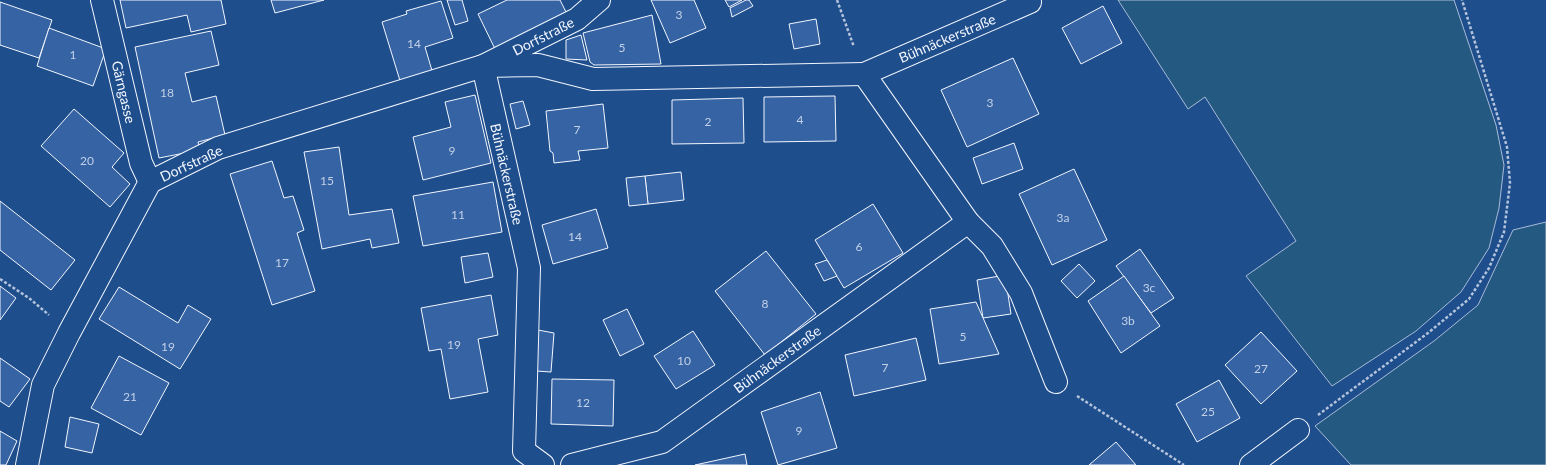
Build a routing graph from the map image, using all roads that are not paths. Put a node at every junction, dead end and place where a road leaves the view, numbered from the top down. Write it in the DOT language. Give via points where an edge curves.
graph roads {
  1 [pos="102,0"];
  2 [pos="599,0"];
  3 [pos="1030,2"];
  4 [pos="483,66"];
  5 [pos="864,74"];
  6 [pos="593,79"];
  7 [pos="150,182"];
  8 [pos="968,222"];
  9 [pos="1056,382"];
  10 [pos="1298,430"];
  11 [pos="26,465"];
  12 [pos="543,465"];
  13 [pos="572,465"];
  14 [pos="1251,465"];
  1 -- 7 [label="street, Gärngasse" via="141,163"];
  2 -- 4 [label="street, Dorfstraße" via="577,19"];
  3 -- 5 [label="street, Bühnäckerstraße"];
  4 -- 6 [label="street, Dorfstraße" via="538,65"];
  4 -- 7 [label="street, Dorfstraße" via="218,148"];
  4 -- 12 [label="street, Bühnäckerstraße" via="529,268 524,451"];
  5 -- 6 [label="street, Bühnäckerstraße"];
  5 -- 8 [label="street"];
  7 -- 11 [label="street, Dorfstraße" via="43,385"];
  8 -- 9 [label="street" via="992,246 1021,293"];
  8 -- 13 [label="street, Bühnäckerstraße" via="662,442"];
  10 -- 14 [label="street"];
}
